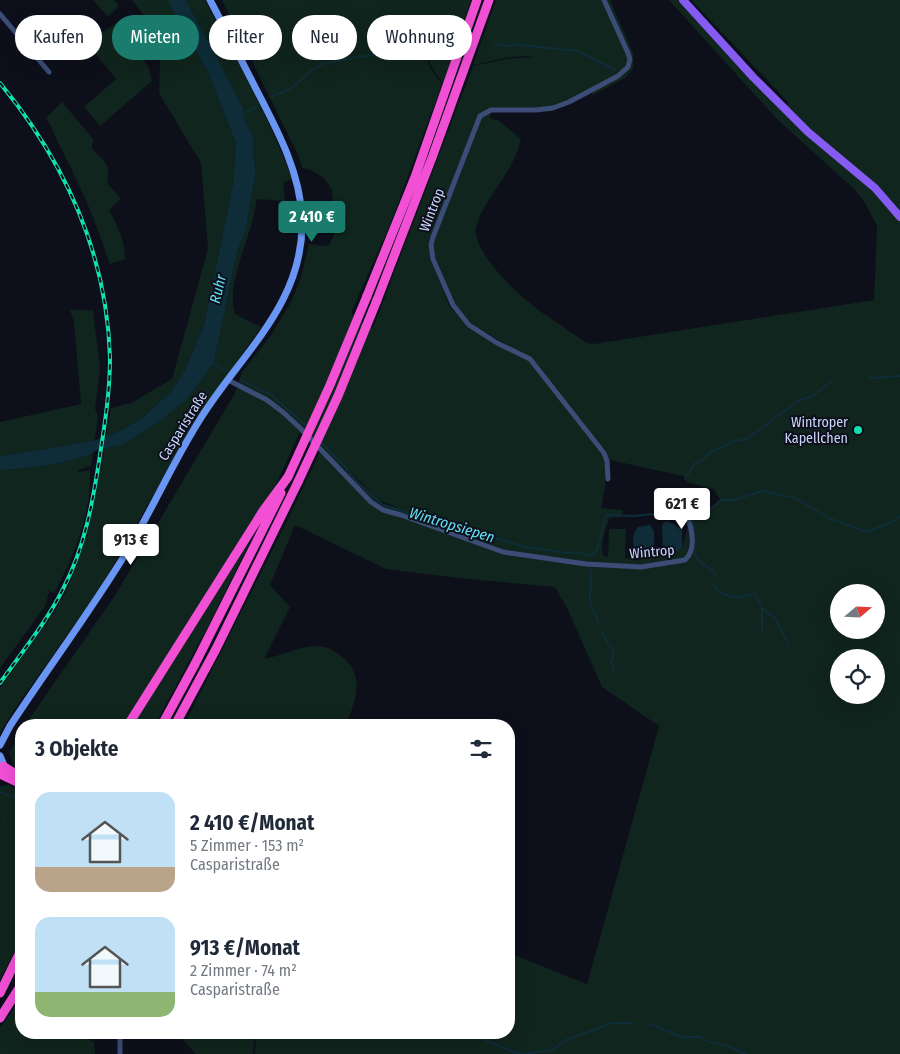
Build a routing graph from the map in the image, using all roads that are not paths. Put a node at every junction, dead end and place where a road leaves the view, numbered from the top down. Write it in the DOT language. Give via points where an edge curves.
graph roads {
  1 [pos="210,0"];
  2 [pos="477,0"];
  3 [pos="489,0"];
  4 [pos="604,0"];
  5 [pos="683,0"];
  6 [pos="0,14"];
  7 [pos="49,72"];
  8 [pos="900,217"];
  9 [pos="228,380"];
  10 [pos="288,477"];
  11 [pos="608,479"];
  12 [pos="682,504"];
  13 [pos="132,719"];
  14 [pos="165,719"];
  15 [pos="178,719"];
  16 [pos="0,745"];
  17 [pos="0,756"];
  18 [pos="1,771"];
  19 [pos="15,775"];
  20 [pos="15,780"];
  21 [pos="15,962"];
  22 [pos="15,974"];
  23 [pos="0,993"];
  24 [pos="15,996"];
  25 [pos="0,999"];
  26 [pos="0,1018"];
  27 [pos="120,1039"];
  28 [pos="120,1054"];
  1 -- 9 [label="main road, Casparistraße" via="281,140 292,168 302,218 300,250 292,282 264,333"];
  2 -- 10 [label="highway, bridge" via="415,177 330,385"];
  3 -- 15 [label="highway, bridge" via="433,155 338,396 216,650"];
  4 -- 11 [label="street, Wintrop" via="628,53 628,67 593,91 552,108 491,110 480,116 433,237 431,250 456,309 474,329 533,362 604,453"];
  5 -- 8 [label="main road" via="753,77 817,141 875,188"];
  6 -- 7 [label="street"];
  9 -- 12 [label="street, Wintrop" via="267,400 284,414 377,507 503,552 586,564 641,567 685,560 689,556 692,531"];
  9 -- 16 [label="main road, Casparistraße" via="190,435 127,551"];
  10 -- 13 [label="highway" via="263,511"];
  10 -- 14 [label="highway" via="261,536"];
  17 -- 18 [label="main road"];
  18 -- 19 [label="highway"];
  18 -- 20 [label="highway"];
  21 -- 23 [label="highway"];
  22 -- 25 [label="highway"];
  24 -- 26 [label="highway"];
  27 -- 28 [label="street"];
}
